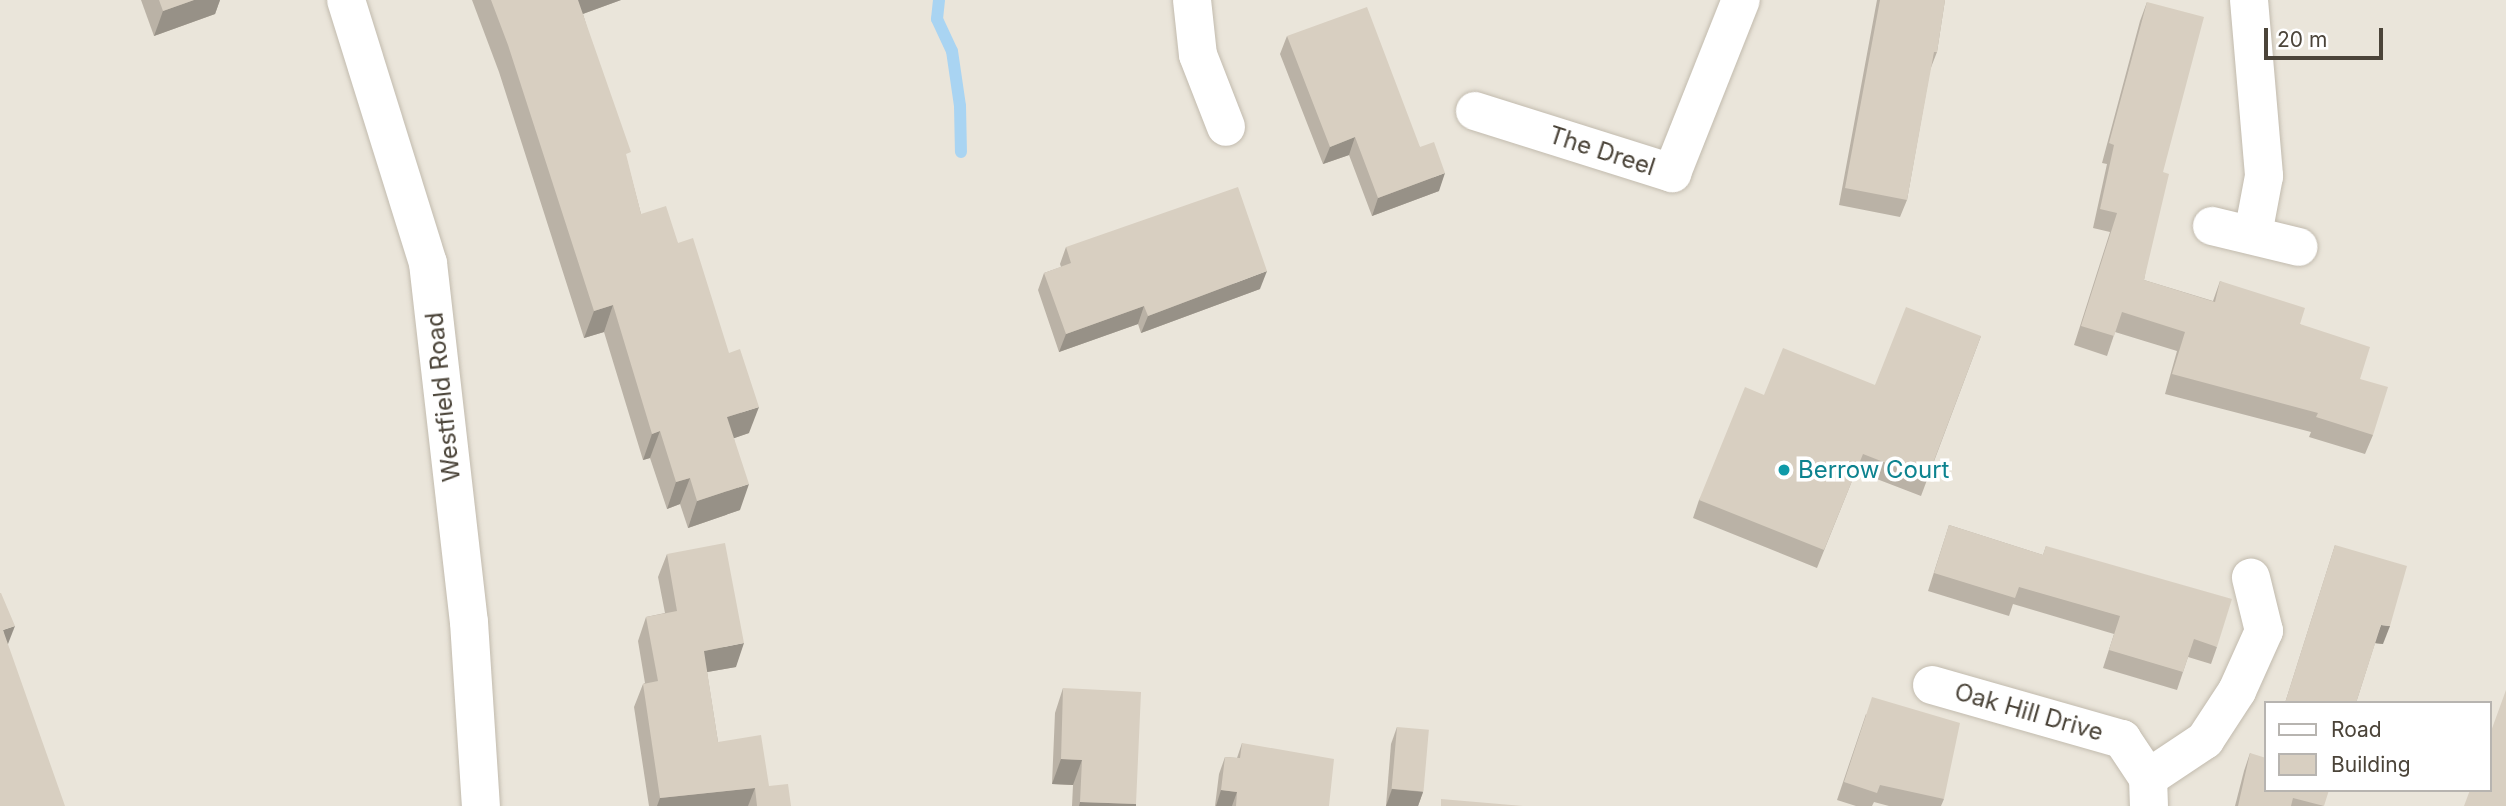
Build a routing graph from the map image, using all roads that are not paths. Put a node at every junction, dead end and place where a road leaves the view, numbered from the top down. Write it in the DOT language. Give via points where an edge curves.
graph roads {
  1 [pos="346,0"];
  2 [pos="1192,0"];
  3 [pos="1741,0"];
  4 [pos="2249,0"];
  5 [pos="1475,111"];
  6 [pos="1226,127"];
  7 [pos="2212,226"];
  8 [pos="2253,234"];
  9 [pos="2298,247"];
  10 [pos="2251,578"];
  11 [pos="1932,685"];
  12 [pos="2148,792"];
  13 [pos="481,806"];
  1 -- 13 [label="street, Westfield Road" via="429,263 468,622"];
  2 -- 6 [label="street" via="1198,55"];
  3 -- 5 [label="street, The Dreel" via="1672,173"];
  4 -- 8 [label="street" via="2264,176"];
  7 -- 8 [label="street"];
  8 -- 9 [label="street"];
  10 -- 12 [label="street, Oak Hill Drive" via="2264,631 2237,691 2205,740"];
  11 -- 12 [label="street, Oak Hill Drive" via="2122,739"];
}
